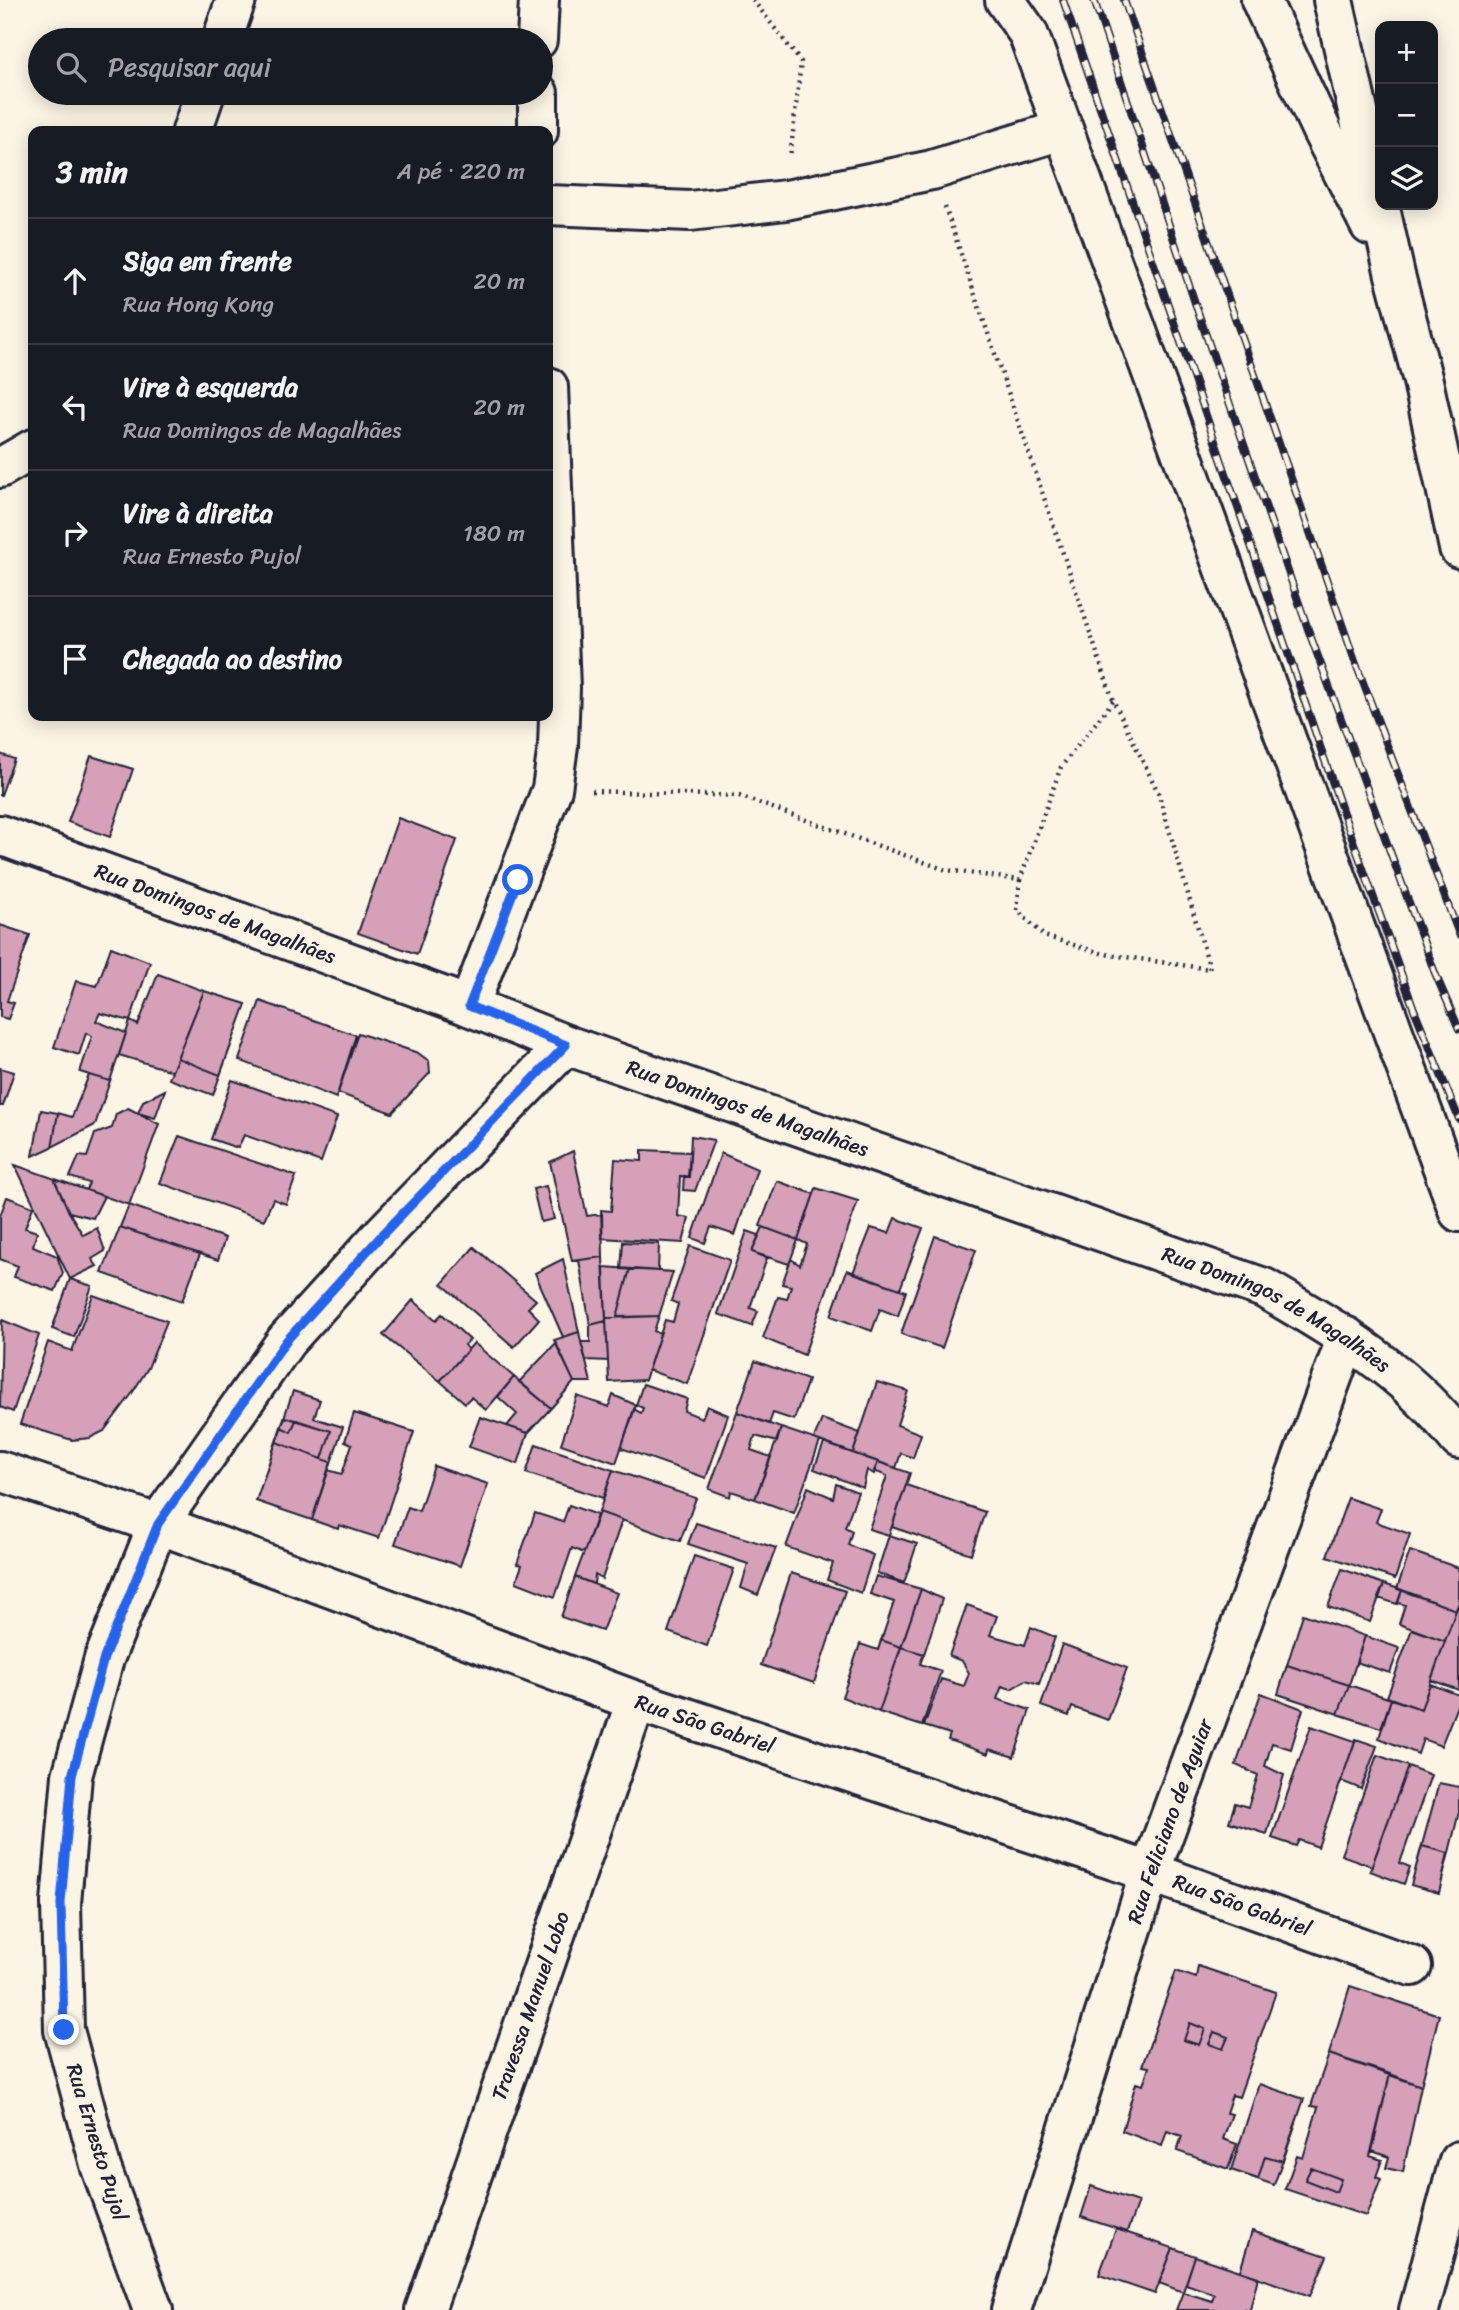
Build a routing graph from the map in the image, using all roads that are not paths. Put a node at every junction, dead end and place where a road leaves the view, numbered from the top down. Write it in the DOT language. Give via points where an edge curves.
graph roads {
  1 [pos="236,0"];
  2 [pos="538,0"];
  3 [pos="1005,0"];
  4 [pos="1261,0"];
  5 [pos="1334,0"];
  6 [pos="226,28"];
  7 [pos="537,28"];
  8 [pos="201,105"];
  9 [pos="538,105"];
  10 [pos="194,126"];
  11 [pos="538,126"];
  12 [pos="1062,130"];
  13 [pos="553,205"];
  14 [pos="1395,275"];
  15 [pos="28,452"];
  16 [pos="0,468"];
  17 [pos="553,512"];
  18 [pos="1459,548"];
  19 [pos="0,835"];
  20 [pos="469,1006"];
  21 [pos="566,1045"];
  22 [pos="1459,1212"];
  23 [pos="1347,1336"];
  24 [pos="1459,1439"];
  25 [pos="0,1471"];
  26 [pos="158,1524"];
  27 [pos="636,1701"];
  28 [pos="1150,1872"];
  29 [pos="1412,1966"];
  30 [pos="1459,2161"];
  31 [pos="153,2310"];
  32 [pos="425,2310"];
  33 [pos="1012,2310"];
  34 [pos="1419,2310"];
  1 -- 6 [label="street"];
  2 -- 7 [label="street"];
  3 -- 12 [label="street" via="1028,33"];
  4 -- 14 [label="street"];
  5 -- 14 [label="street"];
  8 -- 10 [label="street"];
  9 -- 11 [label="street"];
  12 -- 13 [label="street" via="932,170 786,200 690,211"];
  12 -- 22 [label="street"];
  14 -- 18 [label="street"];
  15 -- 16 [label="street"];
  17 -- 20 [label="street" via="560,688 552,789"];
  19 -- 20 [label="street, Rua Domingos de Magalhães"];
  20 -- 21 [label="street, Rua Domingos de Magalhães"];
  21 -- 23 [label="street, Rua Domingos de Magalhães" via="1264,1288"];
  21 -- 26 [label="street, Rua Ernesto Pujol" via="286,1341"];
  23 -- 24 [label="street, Rua Domingos de Magalhães" via="1401,1377"];
  23 -- 28 [label="street, Rua Feliciano de Aguiar"];
  25 -- 26 [label="street, Rua São Gabriel"];
  26 -- 27 [label="street, Rua São Gabriel"];
  26 -- 31 [label="street, Rua Ernesto Pujol" via="104,1658 72,1776 61,1903 64,2030 101,2168"];
  27 -- 28 [label="street, Rua São Gabriel"];
  27 -- 32 [label="street, Travessa Manuel Lobo"];
  28 -- 29 [label="street, Rua São Gabriel"];
  28 -- 33 [label="street, Rua Feliciano de Aguiar"];
  30 -- 34 [label="street"];
}
